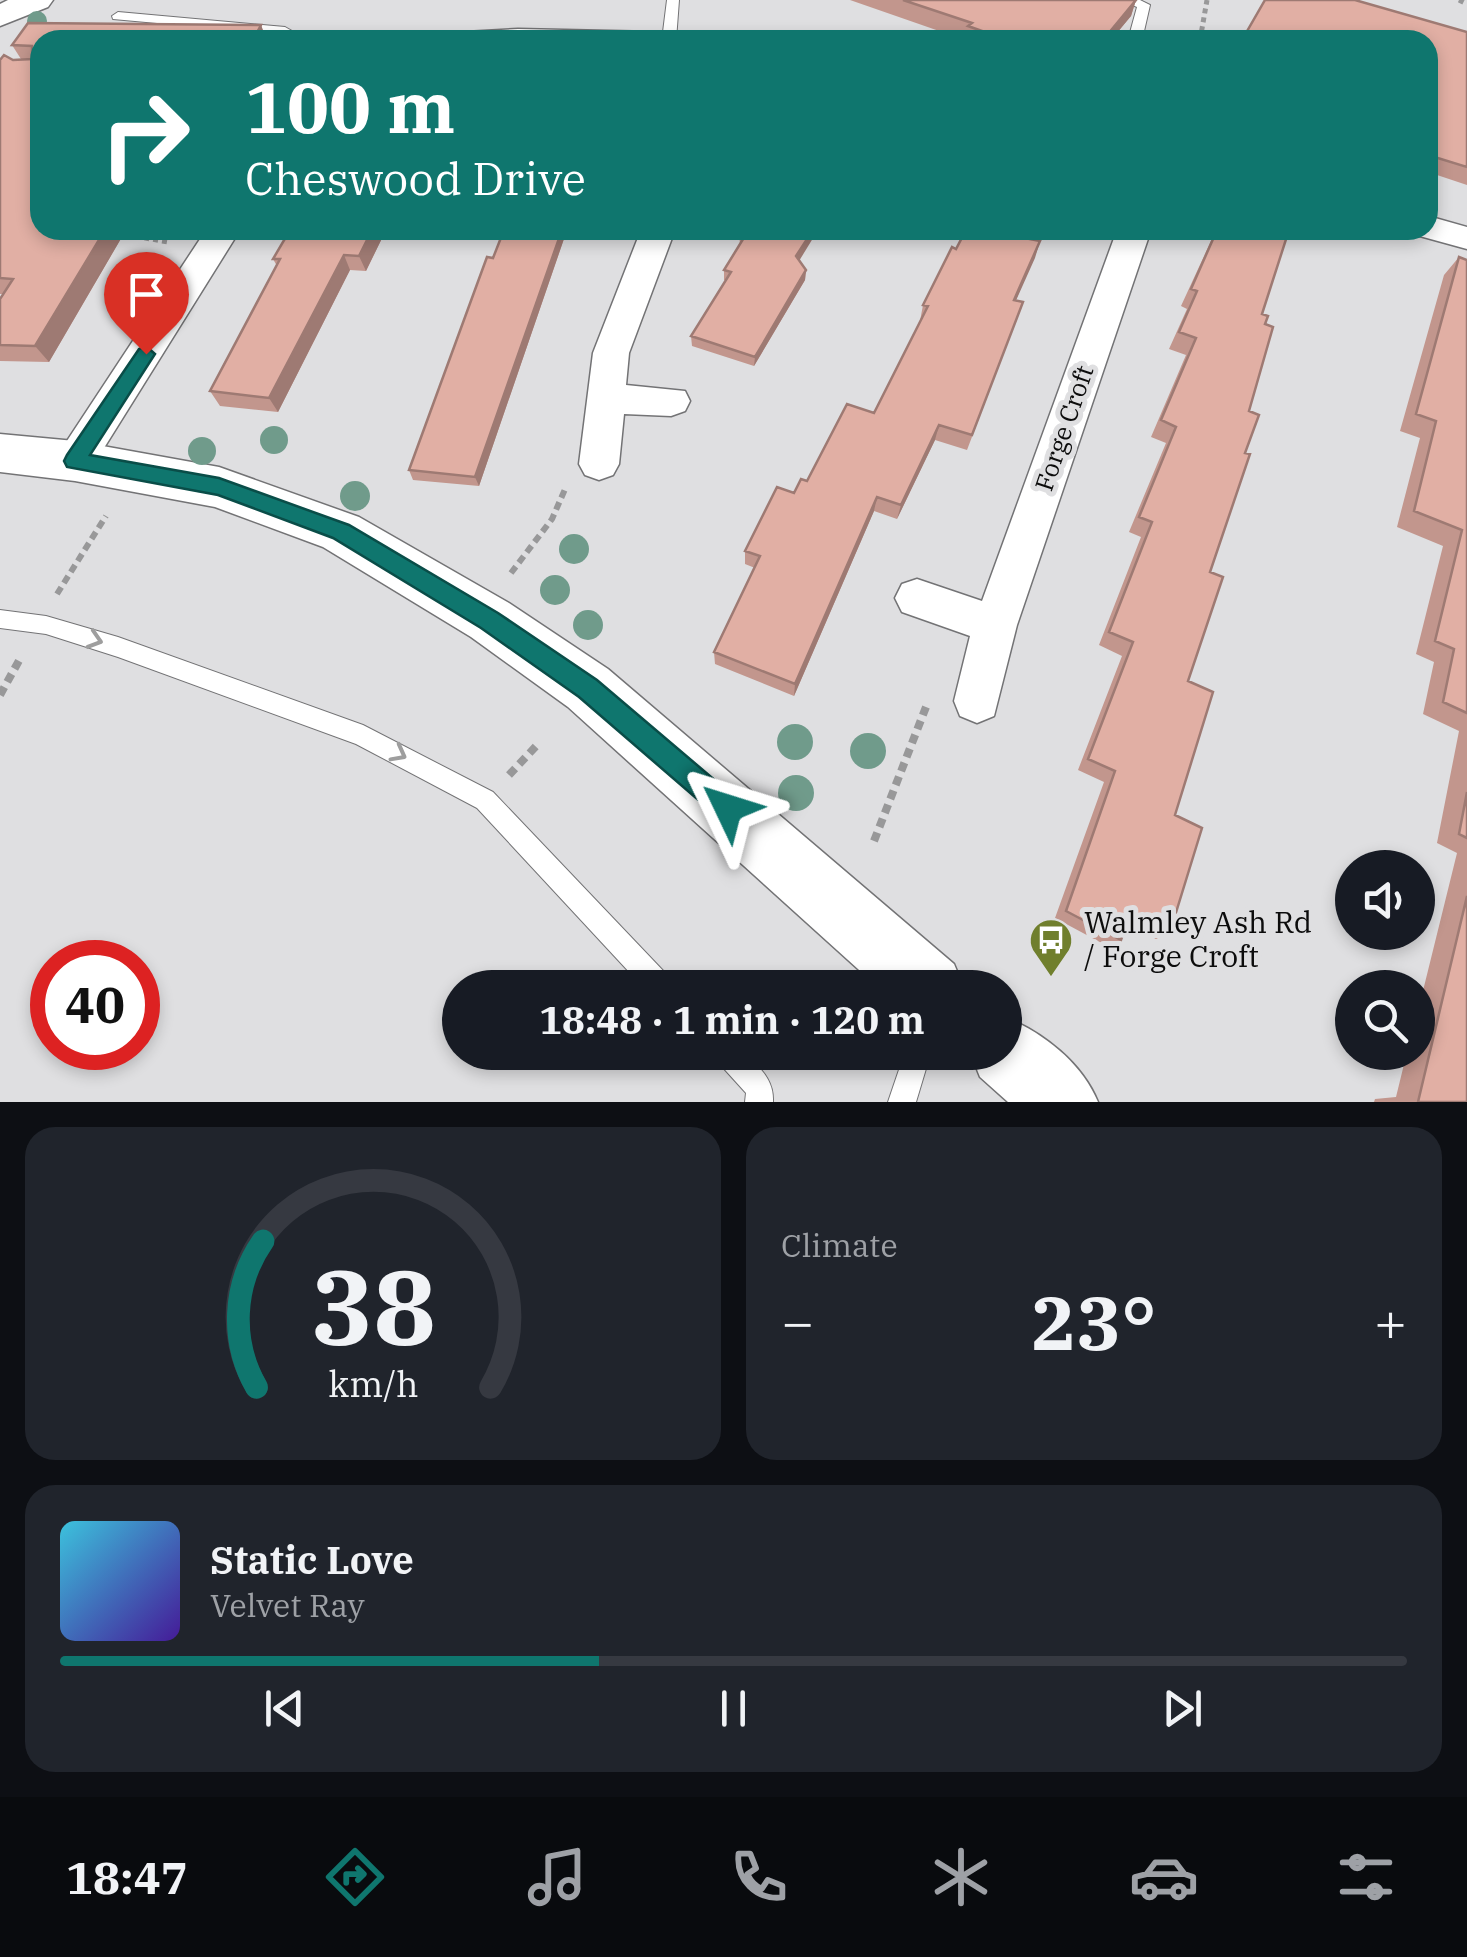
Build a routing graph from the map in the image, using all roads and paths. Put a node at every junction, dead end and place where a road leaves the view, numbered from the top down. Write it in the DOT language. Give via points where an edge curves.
graph roads {
  1 [pos="36,0"];
  2 [pos="672,0"];
  3 [pos="1126,0"];
  4 [pos="1207,0"];
  5 [pos="1460,0"];
  6 [pos="1467,4"];
  7 [pos="0,16"];
  8 [pos="118,16"];
  9 [pos="274,30"];
  10 [pos="670,30"];
  11 [pos="1137,30"];
  12 [pos="1202,30"];
  13 [pos="1438,230"];
  14 [pos="1467,238"];
  15 [pos="217,240"];
  16 [pos="654,240"];
  17 [pos="1130,240"];
  18 [pos="604,398"];
  19 [pos="671,401"];
  20 [pos="0,453"];
  21 [pos="74,461"];
  22 [pos="599,464"];
  23 [pos="138,471"];
  24 [pos="506,580"];
  25 [pos="917,598"];
  26 [pos="0,619"];
  27 [pos="38,624"];
  28 [pos="995,626"];
  29 [pos="0,696"];
  30 [pos="977,701"];
  31 [pos="874,841"];
  32 [pos="645,970"];
  33 [pos="910,970"];
  34 [pos="1022,1067"];
  35 [pos="743,1070"];
  36 [pos="912,1070"];
  37 [pos="760,1102"];
  38 [pos="902,1102"];
  39 [pos="1062,1102"];
  1 -- 7 [label="street"];
  2 -- 10 [label="lane"];
  3 -- 11 [label="lane" via="1144,6"];
  4 -- 12 [label="path"];
  5 -- 6 [label="path"];
  8 -- 9 [label="lane"];
  13 -- 14 [label="street"];
  15 -- 21 [label="street"];
  16 -- 18 [label="street" via="611,353"];
  17 -- 28 [label="street, Forge Croft"];
  18 -- 19 [label="street"];
  18 -- 22 [label="street"];
  20 -- 21 [label="street"];
  21 -- 23 [label="street"];
  22 -- 24 [label="path" via="567,484 552,519"];
  23 -- 27 [label="path"];
  23 -- 33 [label="street" via="219,487 341,532 490,620 588,688"];
  25 -- 28 [label="street"];
  26 -- 27 [label="lane"];
  27 -- 29 [label="path"];
  27 -- 32 [label="lane, one-way" via="363,736 485,800"];
  28 -- 30 [label="street, Forge Croft"];
  30 -- 31 [label="path" via="926,706"];
  34 -- 39 [label="street"];
  35 -- 37 [label="lane" via="760,1088"];
  36 -- 38 [label="lane"];
}
